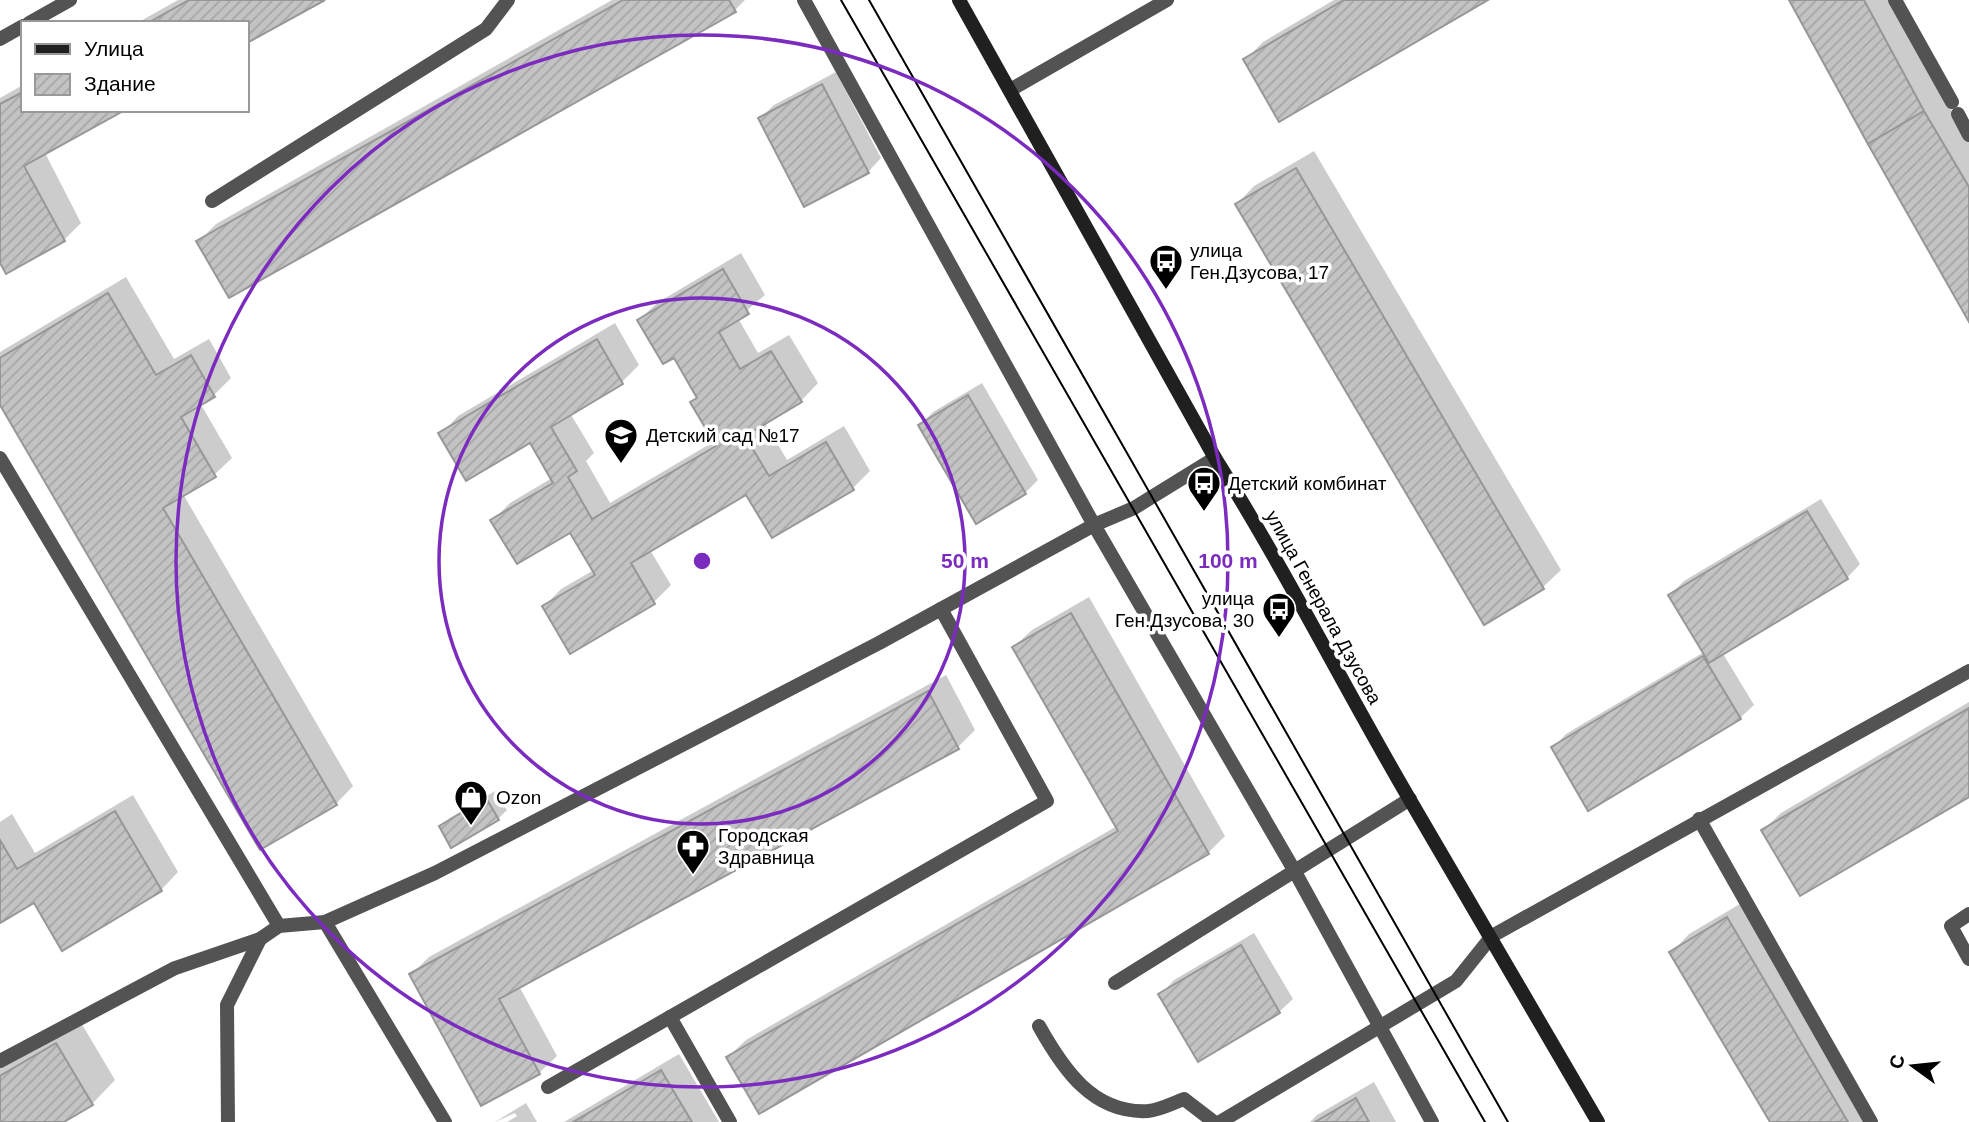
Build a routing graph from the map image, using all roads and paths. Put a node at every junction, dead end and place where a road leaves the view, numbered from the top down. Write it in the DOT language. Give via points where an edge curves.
graph roads {
  1 [pos="69,0"];
  2 [pos="508,0"];
  3 [pos="804,0"];
  4 [pos="959,0"];
  5 [pos="1167,0"];
  6 [pos="1895,0"];
  7 [pos="32,21"];
  8 [pos="21,27"];
  9 [pos="0,39"];
  10 [pos="1010,90"];
  11 [pos="1969,135"];
  12 [pos="212,201"];
  13 [pos="0,458"];
  14 [pos="1215,458"];
  15 [pos="1094,525"];
  16 [pos="941,609"];
  17 [pos="1969,671"];
  18 [pos="1410,799"];
  19 [pos="1699,819"];
  20 [pos="1294,870"];
  21 [pos="1969,914"];
  22 [pos="325,922"];
  23 [pos="279,926"];
  24 [pos="1492,936"];
  25 [pos="260,940"];
  26 [pos="1969,959"];
  27 [pos="1115,983"];
  28 [pos="670,1017"];
  29 [pos="1039,1026"];
  30 [pos="1378,1026"];
  31 [pos="0,1061"];
  32 [pos="548,1087"];
  33 [pos="228,1122"];
  34 [pos="445,1122"];
  35 [pos="730,1122"];
  36 [pos="1214,1122"];
  37 [pos="1220,1122"];
  38 [pos="1432,1122"];
  39 [pos="1598,1122"];
  40 [pos="1871,1122"];
  1 -- 7 [label="lane"];
  2 -- 12 [label="lane" via="485,30"];
  3 -- 15 [label="lane"];
  4 -- 10 [label="street, улица Генерала Дзусова"];
  5 -- 10 [label="lane"];
  6 -- 11 [label="lane"];
  8 -- 9 [label="lane"];
  10 -- 14 [label="street, улица Генерала Дзусова"];
  13 -- 23 [label="lane"];
  14 -- 15 [label="lane" via="1134,508"];
  14 -- 18 [label="street, улица Генерала Дзусова"];
  15 -- 16 [label="lane"];
  15 -- 20 [label="lane"];
  16 -- 22 [label="lane" via="435,873"];
  16 -- 28 [label="lane" via="1047,801"];
  17 -- 19 [label="lane"];
  18 -- 20 [label="lane"];
  18 -- 24 [label="street, улица Генерала Дзусова"];
  19 -- 24 [label="lane"];
  19 -- 40 [label="lane"];
  20 -- 27 [label="lane"];
  20 -- 30 [label="lane"];
  21 -- 26 [label="lane" via="1951,926"];
  22 -- 23 [label="lane"];
  22 -- 34 [label="lane"];
  23 -- 25 [label="lane"];
  24 -- 30 [label="lane" via="1456,981"];
  24 -- 39 [label="street, улица Генерала Дзусова"];
  25 -- 31 [label="lane" via="175,968"];
  25 -- 33 [label="lane" via="227,1005"];
  28 -- 32 [label="lane"];
  28 -- 35 [label="lane"];
  29 -- 36 [label="lane" via="1061,1066 1113,1108 1150,1111 1184,1099"];
  30 -- 37 [label="lane"];
  30 -- 38 [label="lane"];
}
